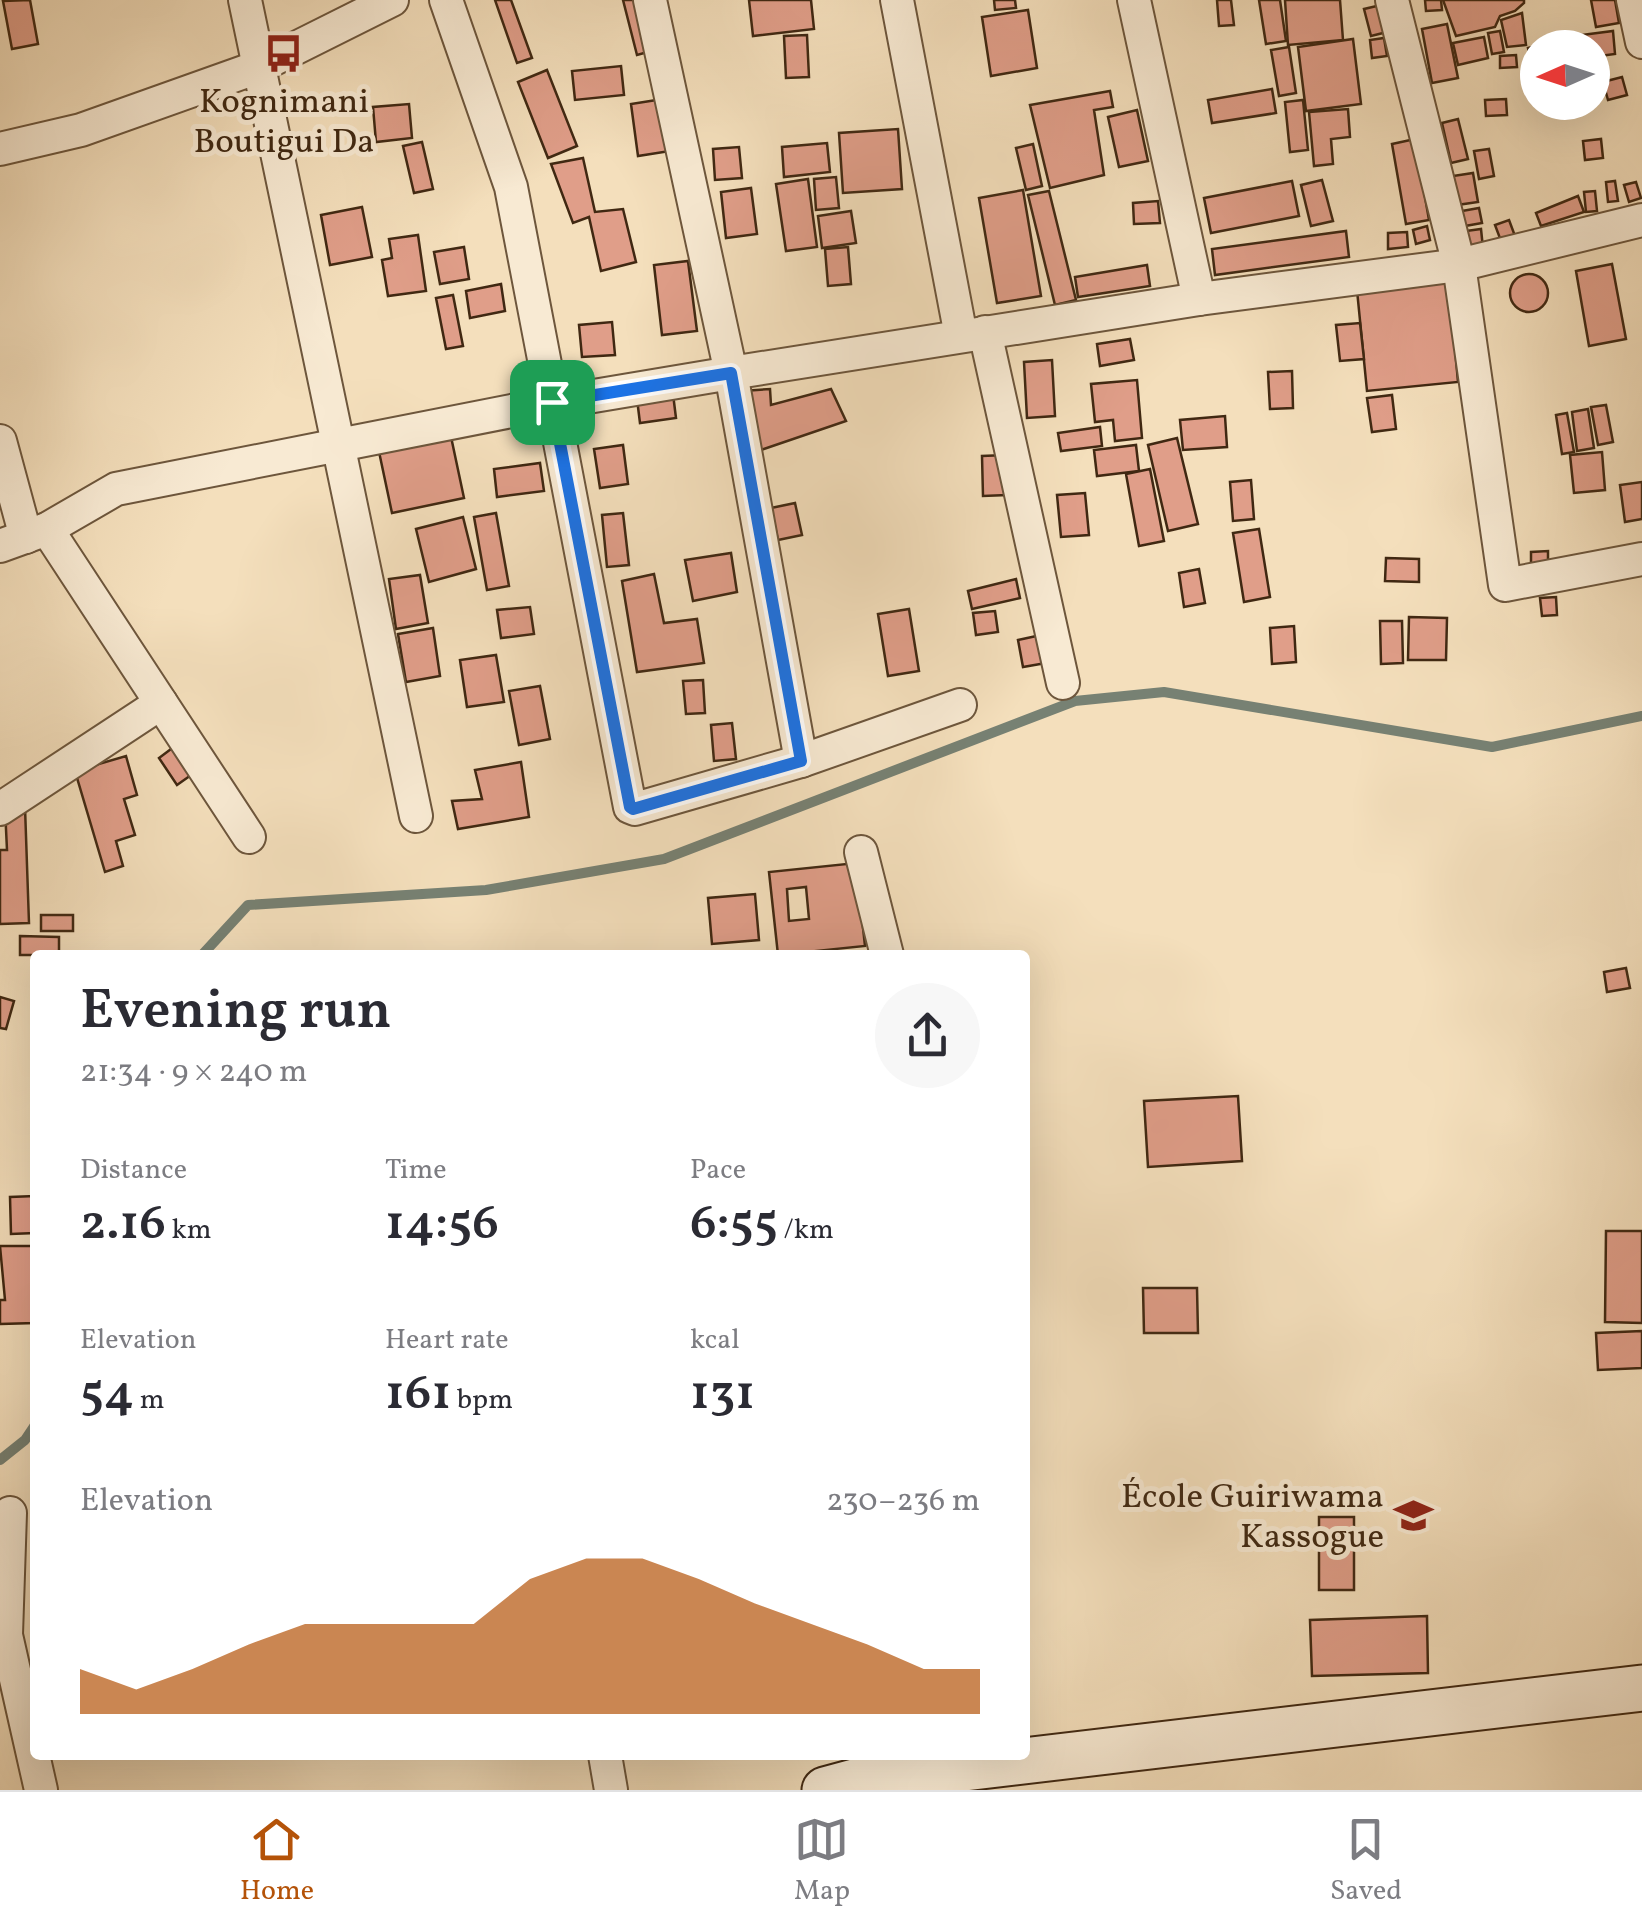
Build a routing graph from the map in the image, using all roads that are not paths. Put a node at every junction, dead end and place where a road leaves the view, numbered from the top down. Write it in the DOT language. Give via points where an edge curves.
graph roads {
  1 [pos="245,0"];
  2 [pos="392,0"];
  3 [pos="446,0"];
  4 [pos="650,0"];
  5 [pos="897,0"];
  6 [pos="1134,0"];
  7 [pos="1392,0"];
  8 [pos="1633,0"];
  9 [pos="1642,42"];
  10 [pos="258,67"];
  11 [pos="0,149"];
  12 [pos="1642,220"];
  13 [pos="1459,265"];
  14 [pos="1199,299"];
  15 [pos="973,334"];
  16 [pos="731,373"];
  17 [pos="552,402"];
  18 [pos="0,441"];
  19 [pos="339,444"];
  20 [pos="24,537"];
  21 [pos="1642,558"];
  22 [pos="1063,683"];
  23 [pos="160,703"];
  24 [pos="960,705"];
  25 [pos="801,761"];
  26 [pos="0,809"];
  27 [pos="416,816"];
  28 [pos="249,837"];
  29 [pos="862,852"];
  30 [pos="886,950"];
  31 [pos="14,1536"];
  32 [pos="20,1633"];
  33 [pos="1642,1688"];
  34 [pos="30,1708"];
  35 [pos="1642,1714"];
  36 [pos="1030,1755"];
  37 [pos="37,1760"];
  38 [pos="606,1760"];
  39 [pos="986,1760"];
  40 [pos="849,1775"];
  41 [pos="41,1790"];
  42 [pos="611,1790"];
  43 [pos="1012,1790"];
  1 -- 10 [label="street"];
  2 -- 10 [label="street"];
  3 -- 17 [label="street" via="512,187"];
  4 -- 16 [label="street"];
  5 -- 15 [label="street"];
  6 -- 14 [label="street"];
  7 -- 13 [label="street"];
  8 -- 9 [label="street"];
  10 -- 11 [label="street" via="81,130"];
  10 -- 19 [label="street"];
  12 -- 13 [label="street"];
  13 -- 14 [label="street"];
  13 -- 21 [label="street" via="1505,585"];
  14 -- 15 [label="street"];
  15 -- 16 [label="street"];
  15 -- 22 [label="street"];
  16 -- 17 [label="street"];
  16 -- 25 [label="street"];
  17 -- 19 [label="street"];
  17 -- 25 [label="street" via="630,807"];
  18 -- 20 [label="street"];
  19 -- 20 [label="street" via="116,489"];
  19 -- 27 [label="street"];
  20 -- 23 [label="street"];
  23 -- 26 [label="street"];
  23 -- 28 [label="street"];
  24 -- 25 [label="street"];
  29 -- 30 [label="street"];
  31 -- 32 [label="street"];
  32 -- 34 [label="street"];
  33 -- 36 [label="main road"];
  35 -- 43 [label="main road"];
  37 -- 41 [label="street"];
  38 -- 42 [label="street"];
  39 -- 40 [label="main road"];
}
